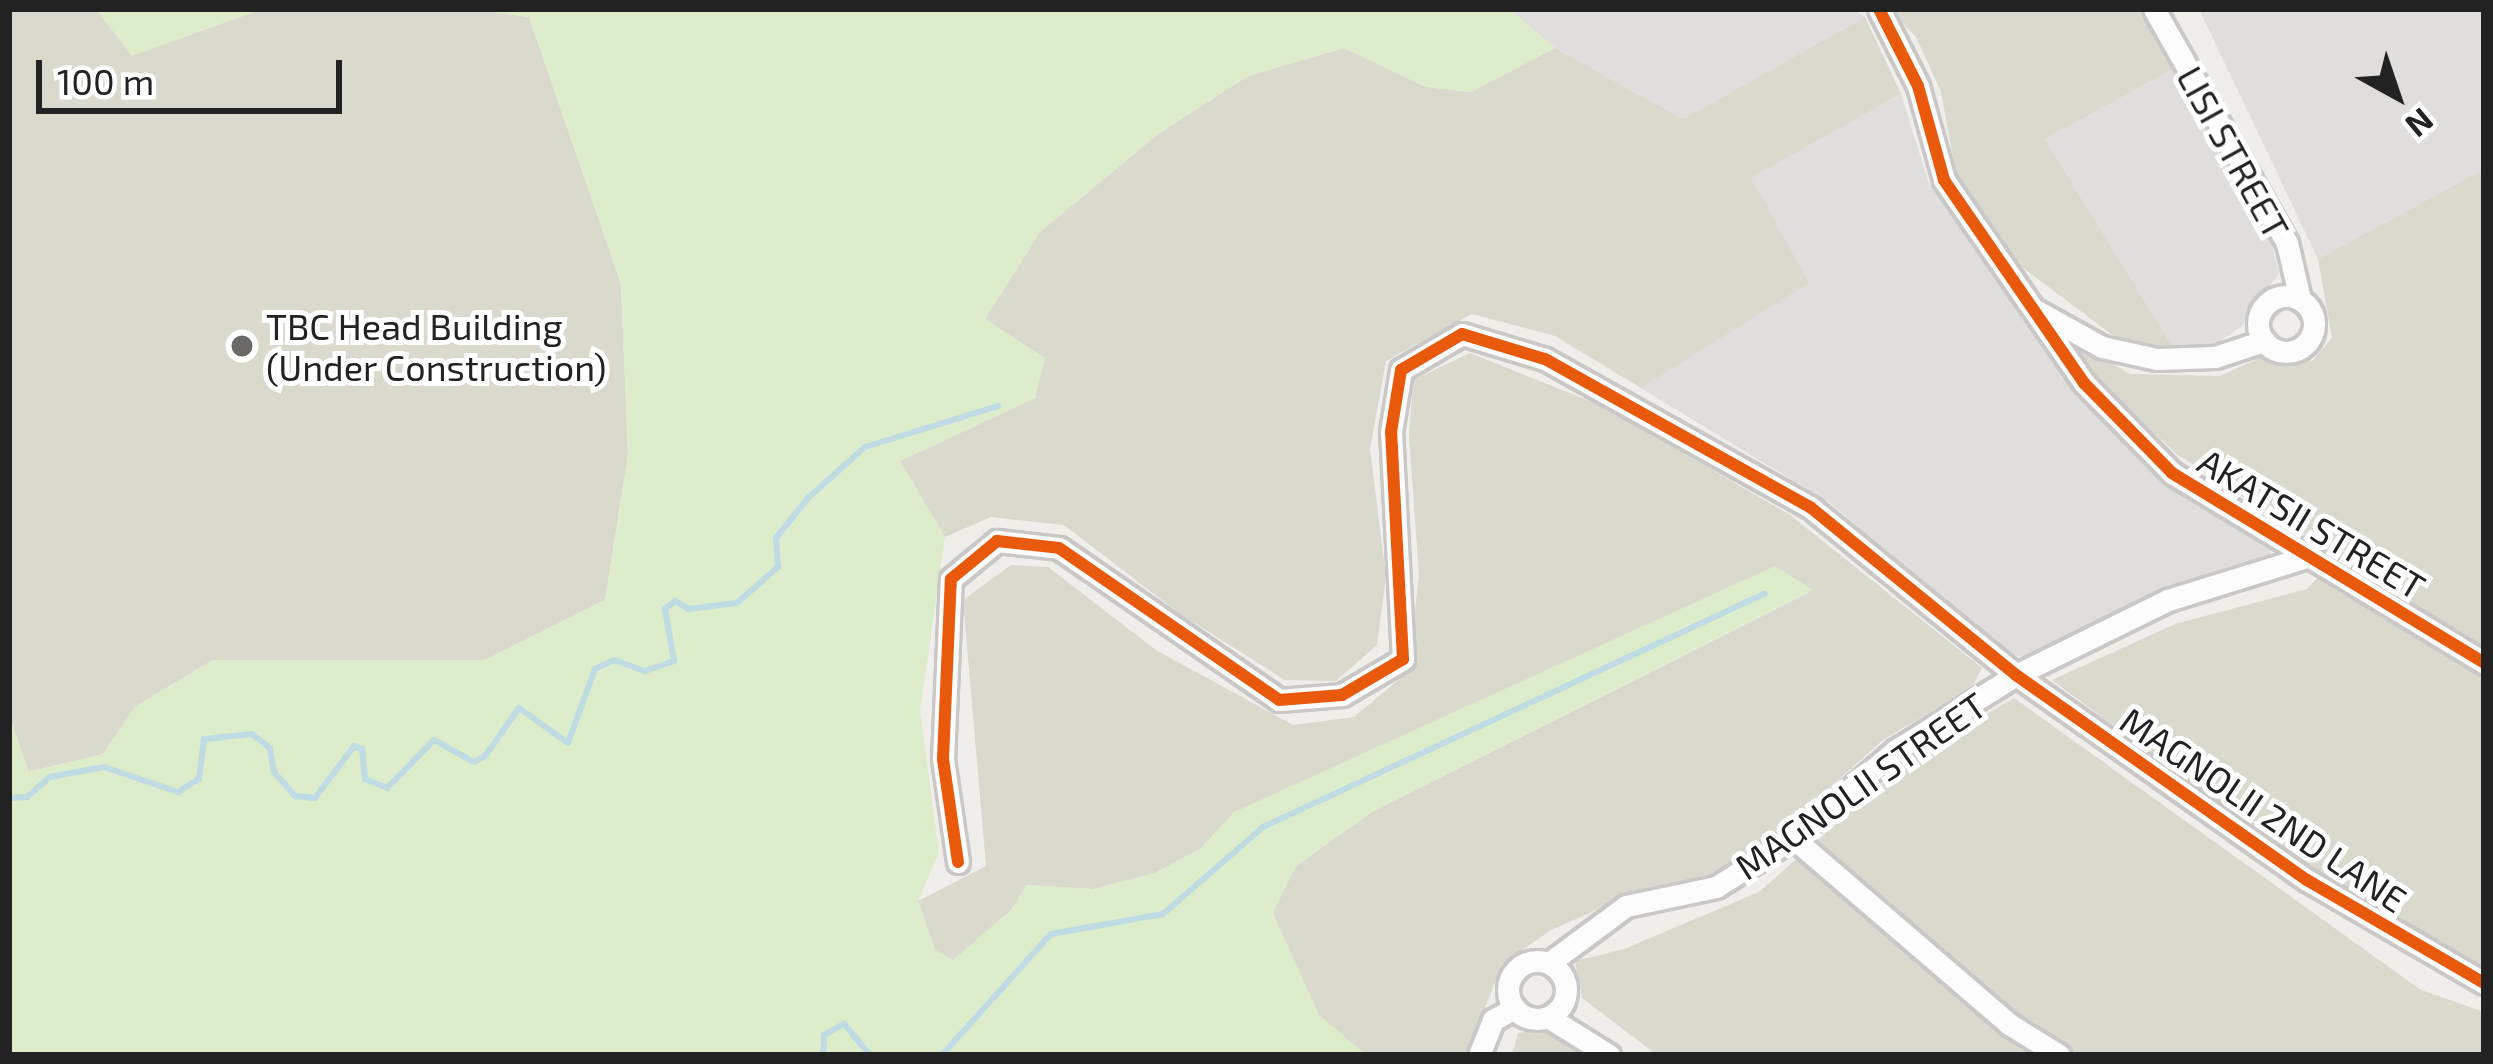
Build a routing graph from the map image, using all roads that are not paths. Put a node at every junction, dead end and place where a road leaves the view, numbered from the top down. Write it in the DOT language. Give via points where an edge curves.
graph roads {
  1 [pos="1879,9"];
  2 [pos="2154,9"];
  3 [pos="2300,299"];
  4 [pos="2031,307"];
  5 [pos="2264,341"];
  6 [pos="2310,556"];
  7 [pos="2484,663"];
  8 [pos="2016,675"];
  9 [pos="1793,838"];
  10 [pos="958,862"];
  11 [pos="1549,964"];
  12 [pos="2484,983"];
  13 [pos="1515,1008"];
  14 [pos="1549,1017"];
  15 [pos="1479,1055"];
  16 [pos="1609,1055"];
  17 [pos="2059,1055"];
  1 -- 4 [label="street" via="1918,86 1944,181"];
  2 -- 3 [label="street, LISI STREET" via="2287,243"];
  3 -- 5 [label="street" via="2265,305 2258,319"];
  3 -- 5 [label="street" via="2314,321 2310,338 2288,352"];
  4 -- 5 [label="street" via="2102,347 2156,358 2215,357"];
  4 -- 6 [label="street, AKATSII STREET" via="2084,383 2172,473"];
  6 -- 7 [label="street, AKATSII STREET"];
  6 -- 8 [label="street, MAGNOLII STREET" via="2168,600"];
  8 -- 9 [label="street, MAGNOLII STREET" via="1896,750"];
  8 -- 10 [label="street, MAGNOLII 2ND LANE" via="1810,507 1545,359 1462,334 1401,370 1391,432 1402,659 1342,695 1279,700 1058,548 997,541 951,579 943,759"];
  8 -- 12 [label="street, MAGNOLII 2ND LANE" via="2307,880"];
  9 -- 11 [label="street, MAGNOLII STREET" via="1716,886 1626,906"];
  9 -- 17 [label="street" via="2009,1024"];
  11 -- 13 [label="street" via="1530,962 1514,973 1508,991"];
  11 -- 14 [label="street" via="1563,976 1566,995"];
  13 -- 14 [label="street"];
  13 -- 15 [label="street" via="1493,1021"];
  14 -- 16 [label="street"];
}
